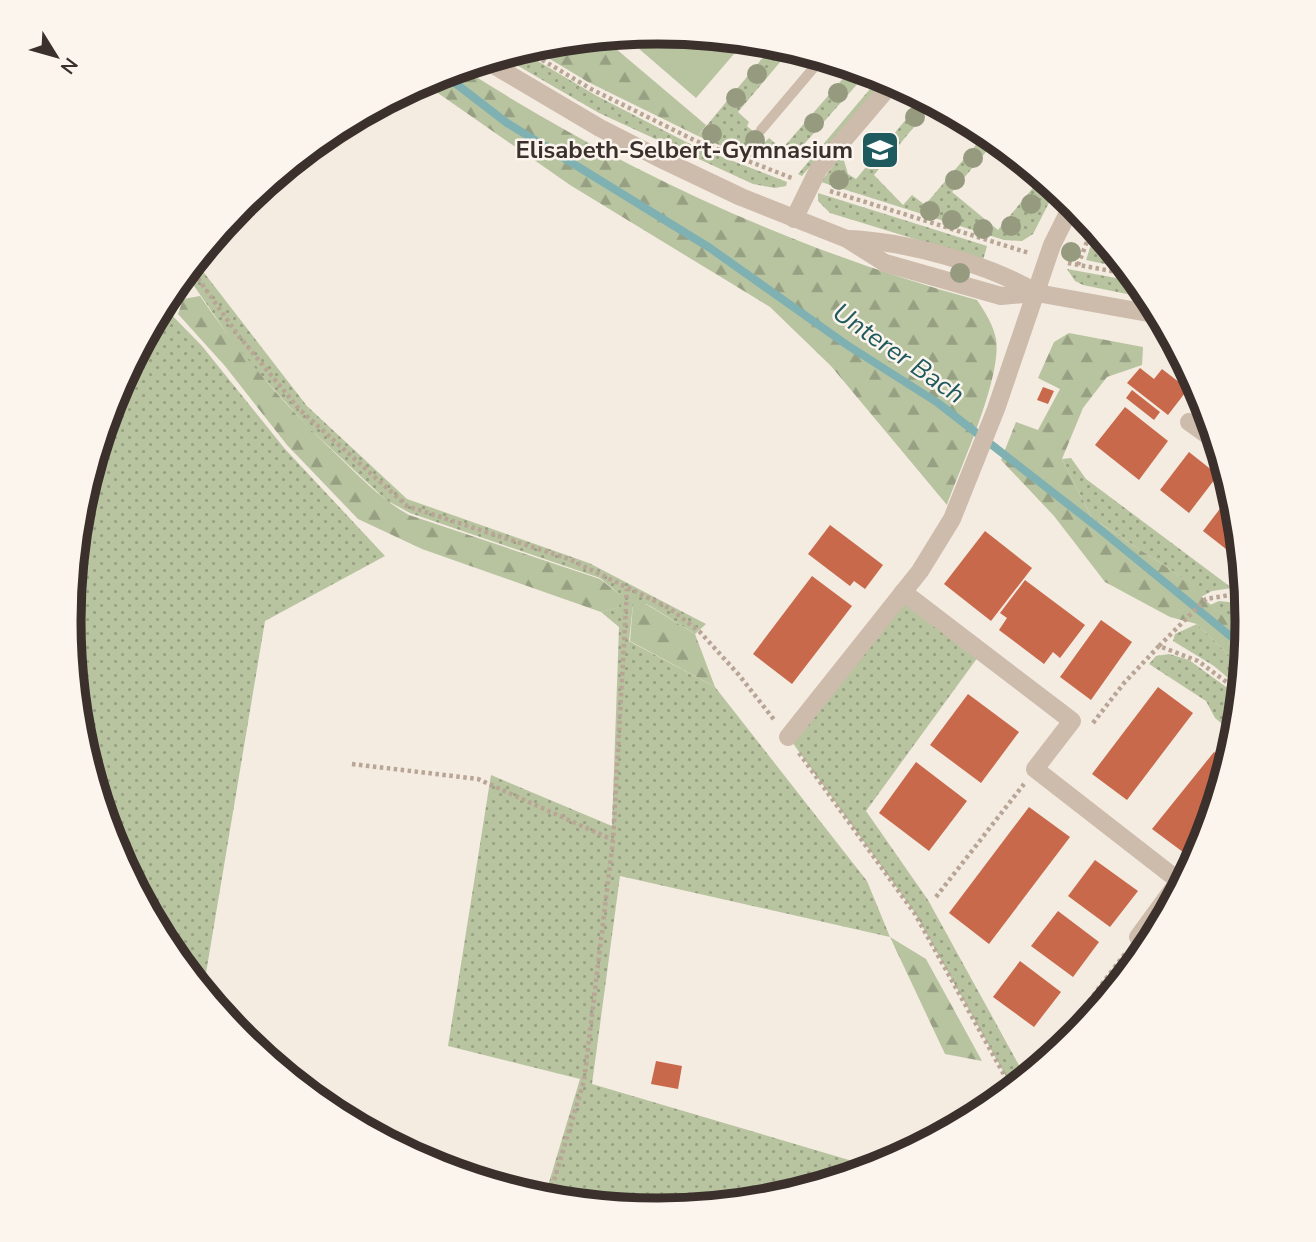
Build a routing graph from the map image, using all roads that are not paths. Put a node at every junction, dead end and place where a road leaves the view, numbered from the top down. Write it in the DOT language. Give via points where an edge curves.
graph roads {
  1 [pos="816,66"];
  2 [pos="496,67"];
  3 [pos="886,91"];
  4 [pos="761,130"];
  5 [pos="1068,215"];
  6 [pos="794,219"];
  7 [pos="1037,293"];
  8 [pos="1145,312"];
  9 [pos="1189,422"];
  10 [pos="1204,433"];
  11 [pos="903,592"];
  12 [pos="788,737"];
  13 [pos="1175,878"];
  1 -- 4 [label="lane"];
  2 -- 6 [label="street" via="600,128"];
  3 -- 6 [label="street" via="808,184"];
  5 -- 7 [label="street"];
  6 -- 7 [label="street" via="847,239 885,240 1010,276"];
  7 -- 8 [label="street"];
  7 -- 11 [label="street" via="967,485 936,547"];
  9 -- 10 [label="street"];
  11 -- 12 [label="street"];
  11 -- 13 [label="street" via="1072,721 1035,769"];
}
